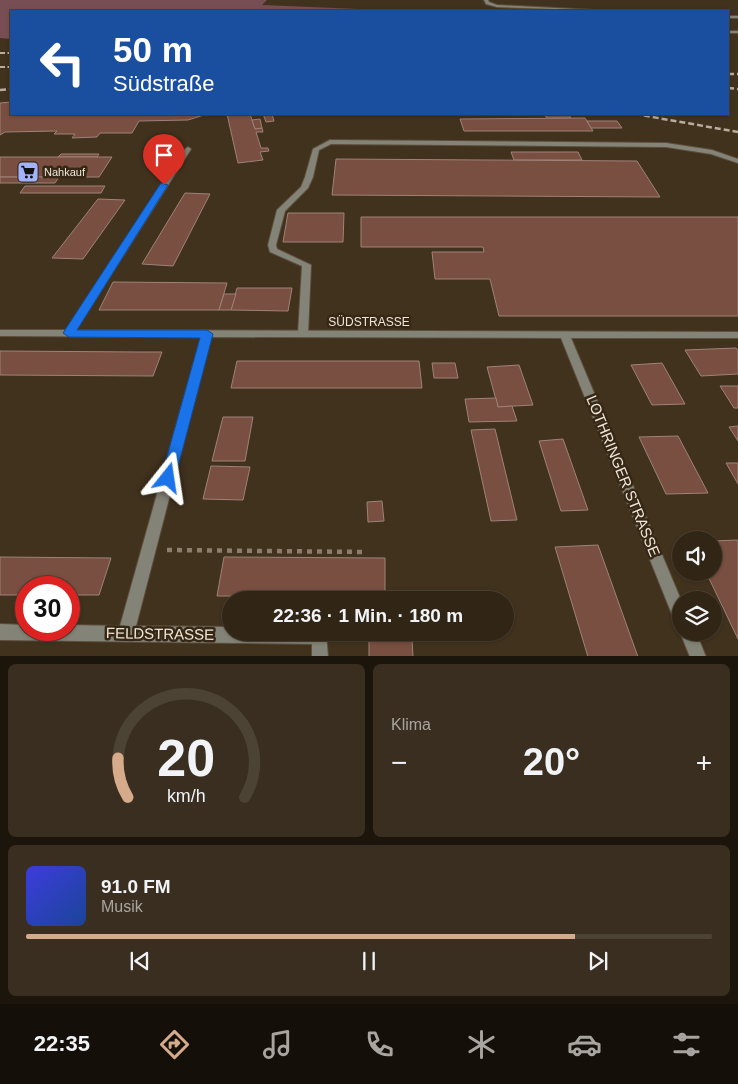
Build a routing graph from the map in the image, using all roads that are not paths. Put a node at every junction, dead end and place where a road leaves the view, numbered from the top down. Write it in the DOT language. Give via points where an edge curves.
graph roads {
  1 [pos="486,0"];
  2 [pos="589,10"];
  3 [pos="188,149"];
  4 [pos="738,161"];
  5 [pos="0,333"];
  6 [pos="69,333"];
  7 [pos="207,334"];
  8 [pos="303,334"];
  9 [pos="565,335"];
  10 [pos="738,335"];
  11 [pos="672,595"];
  12 [pos="0,632"];
  13 [pos="126,633"];
  14 [pos="692,641"];
  15 [pos="320,656"];
  16 [pos="698,656"];
  1 -- 2 [label="street" via="497,6"];
  3 -- 6 [label="street"];
  4 -- 8 [label="street" via="712,152 666,145 330,142 316,150 304,188 281,210 272,245 273,250 307,265"];
  5 -- 6 [label="street, SÜDSTRASSE"];
  6 -- 7 [label="street, SÜDSTRASSE"];
  7 -- 8 [label="street, SÜDSTRASSE"];
  7 -- 13 [label="street"];
  8 -- 9 [label="street, SÜDSTRASSE"];
  9 -- 10 [label="street, SÜDSTRASSE"];
  9 -- 11 [label="street, LOTHRINGER STRASSE"];
  12 -- 13 [label="street, FELDSTRASSE"];
  13 -- 15 [label="street, FELDSTRASSE" via="320,636"];
  14 -- 16 [label="street"];
}
